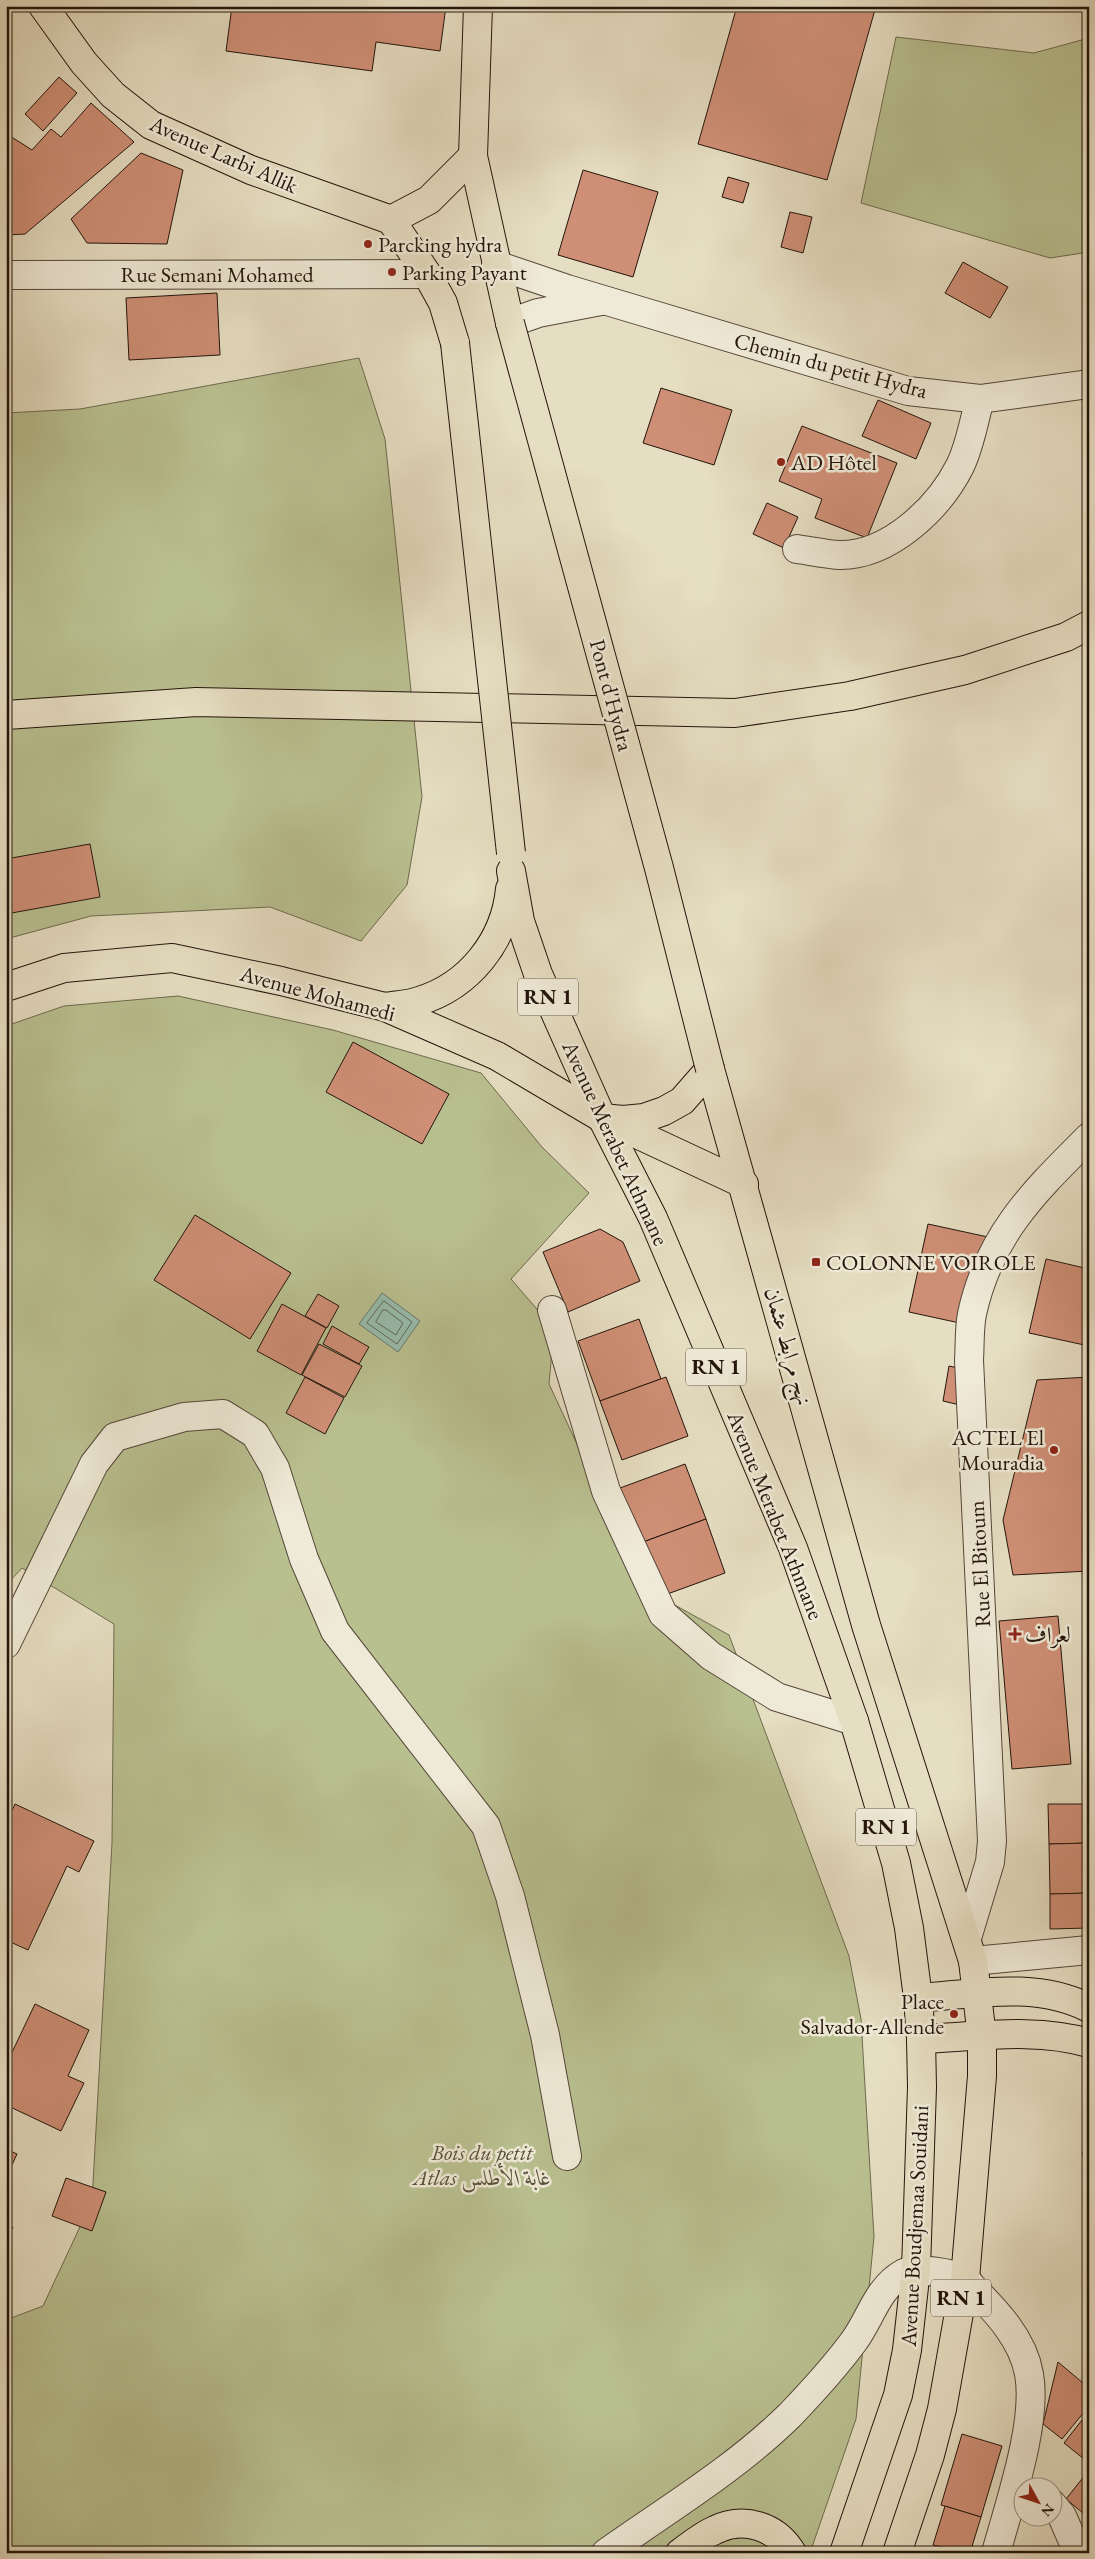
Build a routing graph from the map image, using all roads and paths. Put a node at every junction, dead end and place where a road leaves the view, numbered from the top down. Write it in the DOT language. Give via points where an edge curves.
graph roads {
  1 [pos="43,6"];
  2 [pos="478,6"];
  3 [pos="473,156"];
  4 [pos="391,220"];
  5 [pos="496,265"];
  6 [pos="427,274"];
  7 [pos="6,275"];
  8 [pos="607,300"];
  9 [pos="510,323"];
  10 [pos="1089,384"];
  11 [pos="980,399"];
  12 [pos="797,549"];
  13 [pos="1089,625"];
  14 [pos="6,715"];
  15 [pos="511,862"];
  16 [pos="6,987"];
  17 [pos="385,1007"];
  18 [pos="710,1069"];
  19 [pos="602,1118"];
  20 [pos="1089,1137"];
  21 [pos="744,1184"];
  22 [pos="552,1310"];
  23 [pos="6,1644"];
  24 [pos="854,1721"];
  25 [pos="970,1949"];
  26 [pos="1089,1950"];
  27 [pos="977,1994"];
  28 [pos="918,1998"];
  29 [pos="1089,2008"];
  30 [pos="982,2037"];
  31 [pos="921,2040"];
  32 [pos="1089,2043"];
  33 [pos="567,2156"];
  34 [pos="916,2269"];
  35 [pos="965,2279"];
  36 [pos="1022,2476"];
  37 [pos="1012,2509"];
  38 [pos="1062,2516"];
  39 [pos="606,2553"];
  40 [pos="680,2553"];
  41 [pos="792,2553"];
  42 [pos="844,2553"];
  43 [pos="897,2553"];
  44 [pos="996,2553"];
  45 [pos="1078,2553"];
  1 -- 4 [label="main road, Avenue Larbi Allik" via="84,63 113,95 151,125 251,170"];
  2 -- 3 [label="main road, Pont d'Hydra"];
  3 -- 4 [label="main road" via="429,200"];
  3 -- 5 [label="main road, Pont d'Hydra"];
  4 -- 6 [label="main road"];
  5 -- 8 [label="street, Chemin du petit Hydra"];
  5 -- 9 [label="main road, Pont d'Hydra"];
  6 -- 7 [label="street, Rue Semani Mohamed"];
  6 -- 15 [label="main road, bridge" via="443,303 455,343"];
  8 -- 9 [label="street" via="538,313"];
  8 -- 11 [label="street, Chemin du petit Hydra" via="908,391"];
  9 -- 18 [label="main road, Pont d'Hydra, bridge"];
  10 -- 11 [label="street, Chemin du petit Hydra"];
  11 -- 12 [label="street" via="961,464 945,491 913,525 875,548 840,555"];
  13 -- 14 [label="main road" via="965,670 850,696 736,713 196,702"];
  15 -- 17 [label="main road" via="508,906 497,938 476,966 450,988 418,1002"];
  15 -- 19 [label="main road, Avenue Merabet Athmane / RN 1" via="520,921 538,974"];
  16 -- 17 [label="main road, Avenue Mohamedi" via="64,968 172,958"];
  17 -- 19 [label="main road, Avenue Mohamedi" via="497,1056"];
  18 -- 19 [label="main road, Avenue Mohamedi" via="682,1101 664,1111 644,1118"];
  18 -- 21 [label="main road, نهج مرابط عثمان / RN 1"];
  19 -- 21 [label="main road"];
  19 -- 24 [label="main road, Avenue Merabet Athmane / RN 1" via="653,1218 792,1548"];
  20 -- 25 [label="street, Rue El Bitoum" via="1031,1196 1004,1232 984,1272 972,1315 968,1360 992,1841"];
  21 -- 25 [label="main road, نهج مرابط عثمان / RN 1" via="866,1625"];
  22 -- 24 [label="street" via="606,1490 663,1614 711,1656 777,1697"];
  23 -- 33 [label="street" via="94,1464 115,1437 184,1417 223,1414 255,1434 275,1468 304,1559 335,1631 486,1826 510,1896 543,2026"];
  24 -- 28 [label="main road, Avenue Merabet Athmane / RN 1" via="896,1863"];
  25 -- 26 [label="street"];
  25 -- 27 [label="main road, RN 1"];
  27 -- 28 [label="main road"];
  27 -- 29 [label="main road" via="1030,1990 1053,1994"];
  27 -- 30 [label="main road, RN 1"];
  28 -- 31 [label="main road, Avenue Merabet Athmane / RN 1"];
  30 -- 31 [label="main road"];
  30 -- 32 [label="main road" via="1046,2035"];
  30 -- 35 [label="main road, Avenue Boudjemaa Souidani / RN 1" via="982,2076"];
  31 -- 34 [label="main road, Avenue Boudjemaa Souidani / RN 1"];
  34 -- 35 [label="street"];
  34 -- 39 [label="street" via="884,2288 854,2340 789,2416 751,2450"];
  34 -- 42 [label="main road, Avenue Boudjemaa Souidani / RN 1" via="907,2350 898,2395"];
  35 -- 36 [label="street" via="1002,2318 1018,2344 1029,2373 1031,2407"];
  35 -- 43 [label="main road, Avenue Boudjemaa Souidani / RN 1" via="942,2409"];
  37 -- 44 [label="street"];
  38 -- 45 [label="street"];
  40 -- 41 [label="main road" via="716,2530 744,2524 772,2530"];
}
